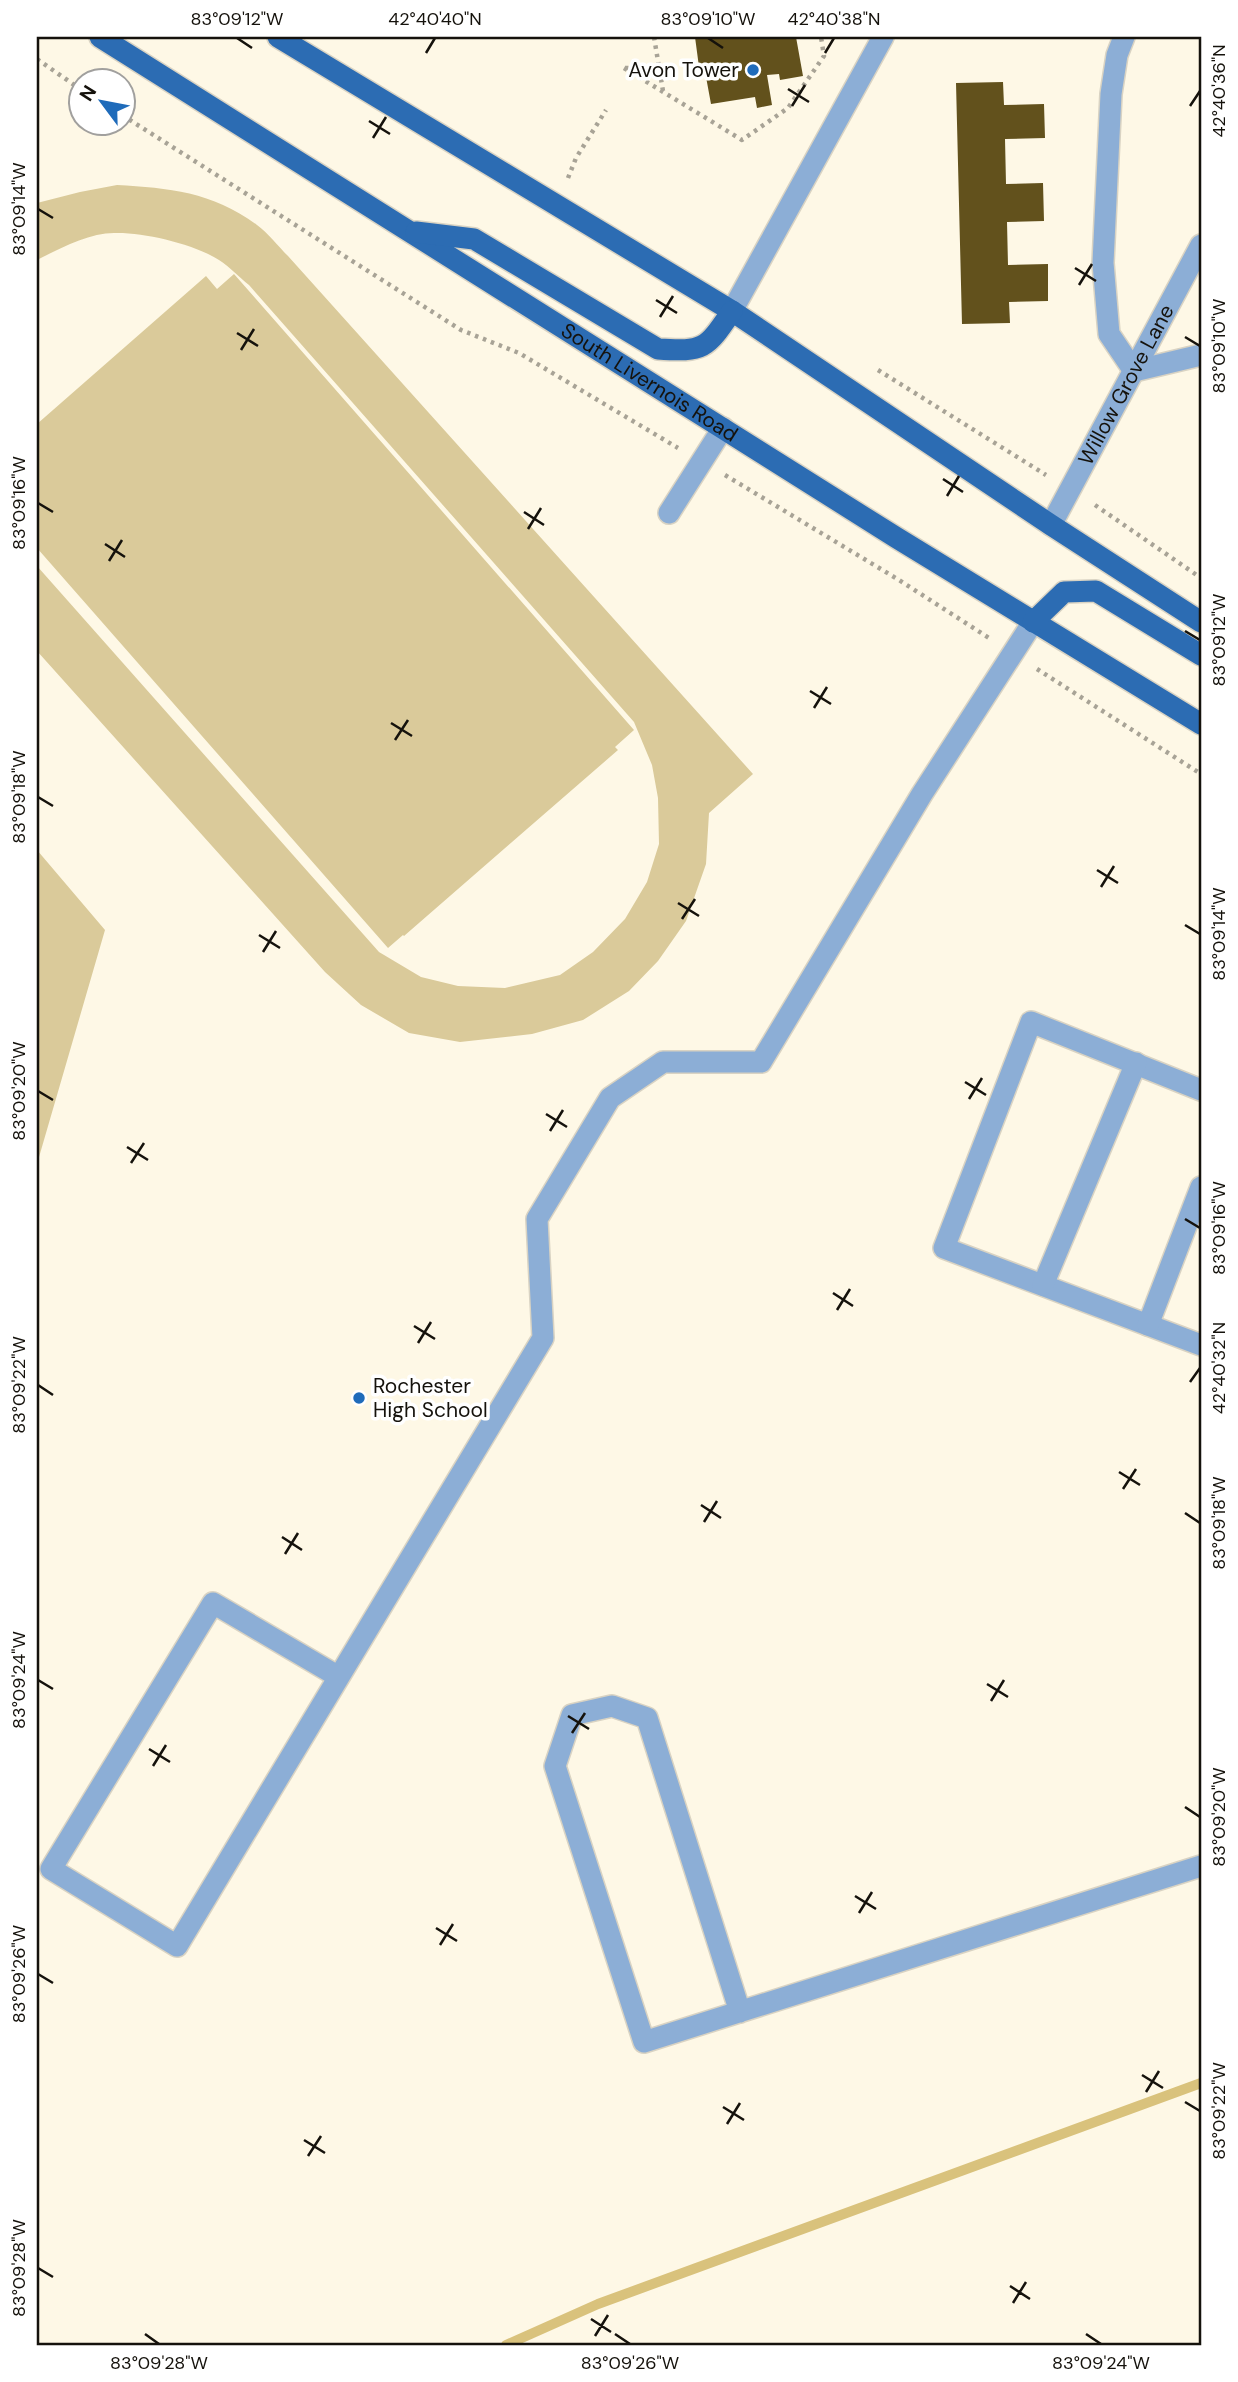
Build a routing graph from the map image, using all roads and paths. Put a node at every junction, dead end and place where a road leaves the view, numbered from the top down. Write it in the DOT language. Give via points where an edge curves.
graph roads {
  1 [pos="100,37"];
  2 [pos="278,37"];
  3 [pos="654,37"];
  4 [pos="821,37"];
  5 [pos="883,37"];
  6 [pos="1124,37"];
  7 [pos="37,59"];
  8 [pos="660,67"];
  9 [pos="66,79"];
  10 [pos="664,92"];
  11 [pos="607,110"];
  12 [pos="136,124"];
  13 [pos="568,178"];
  14 [pos="411,232"];
  15 [pos="1201,245"];
  16 [pos="732,311"];
  17 [pos="1201,355"];
  18 [pos="875,368"];
  19 [pos="1134,371"];
  20 [pos="723,428"];
  21 [pos="702,462"];
  22 [pos="1025,462"];
  23 [pos="1107,512"];
  24 [pos="669,513"];
  25 [pos="1051,525"];
  26 [pos="1201,578"];
  27 [pos="1033,622"];
  28 [pos="1201,622"];
  29 [pos="1013,653"];
  30 [pos="1201,655"];
  31 [pos="1201,724"];
  32 [pos="1201,774"];
  33 [pos="1136,1063"];
  34 [pos="1201,1090"];
  35 [pos="1201,1188"];
  36 [pos="1042,1285"];
  37 [pos="1148,1325"];
  38 [pos="1201,1345"];
  39 [pos="339,1677"];
  40 [pos="1201,1866"];
  41 [pos="740,2012"];
  1 -- 14 [label="main road, South Livernois Road"];
  2 -- 16 [label="main road"];
  3 -- 8 [label="path"];
  4 -- 10 [label="path" via="824,56 788,108 742,140"];
  5 -- 16 [label="street"];
  6 -- 19 [label="street" via="1111,94 1103,264 1109,334"];
  7 -- 9 [label="path"];
  8 -- 10 [label="path"];
  8 -- 10 [label="path" via="624,68"];
  11 -- 13 [label="path"];
  12 -- 21 [label="path" via="461,330 519,353"];
  14 -- 16 [label="main road" via="474,239 658,349 704,347"];
  14 -- 20 [label="main road, South Livernois Road"];
  15 -- 19 [label="street, Willow Grove Lane"];
  16 -- 25 [label="main road"];
  17 -- 19 [label="street"];
  18 -- 22 [label="path"];
  19 -- 25 [label="street, Willow Grove Lane"];
  20 -- 21 [label="street"];
  20 -- 27 [label="main road, South Livernois Road"];
  21 -- 24 [label="street"];
  21 -- 29 [label="path"];
  23 -- 26 [label="path"];
  25 -- 28 [label="main road"];
  27 -- 29 [label="street"];
  27 -- 30 [label="main road" via="1065,592 1096,591"];
  27 -- 31 [label="main road, South Livernois Road"];
  29 -- 32 [label="path"];
  29 -- 39 [label="street" via="922,794 761,1062 663,1062 610,1098 537,1219 542,1338"];
  33 -- 34 [label="street"];
  33 -- 36 [label="street"];
  33 -- 36 [label="street" via="1031,1022 944,1248"];
  35 -- 37 [label="street"];
  36 -- 37 [label="street"];
  37 -- 38 [label="street"];
  39 -- 39 [label="street" via="177,1946 51,1869 213,1603"];
  40 -- 41 [label="street"];
  41 -- 41 [label="street" via="644,2042 555,1766 572,1715 612,1706 647,1718"];
}
